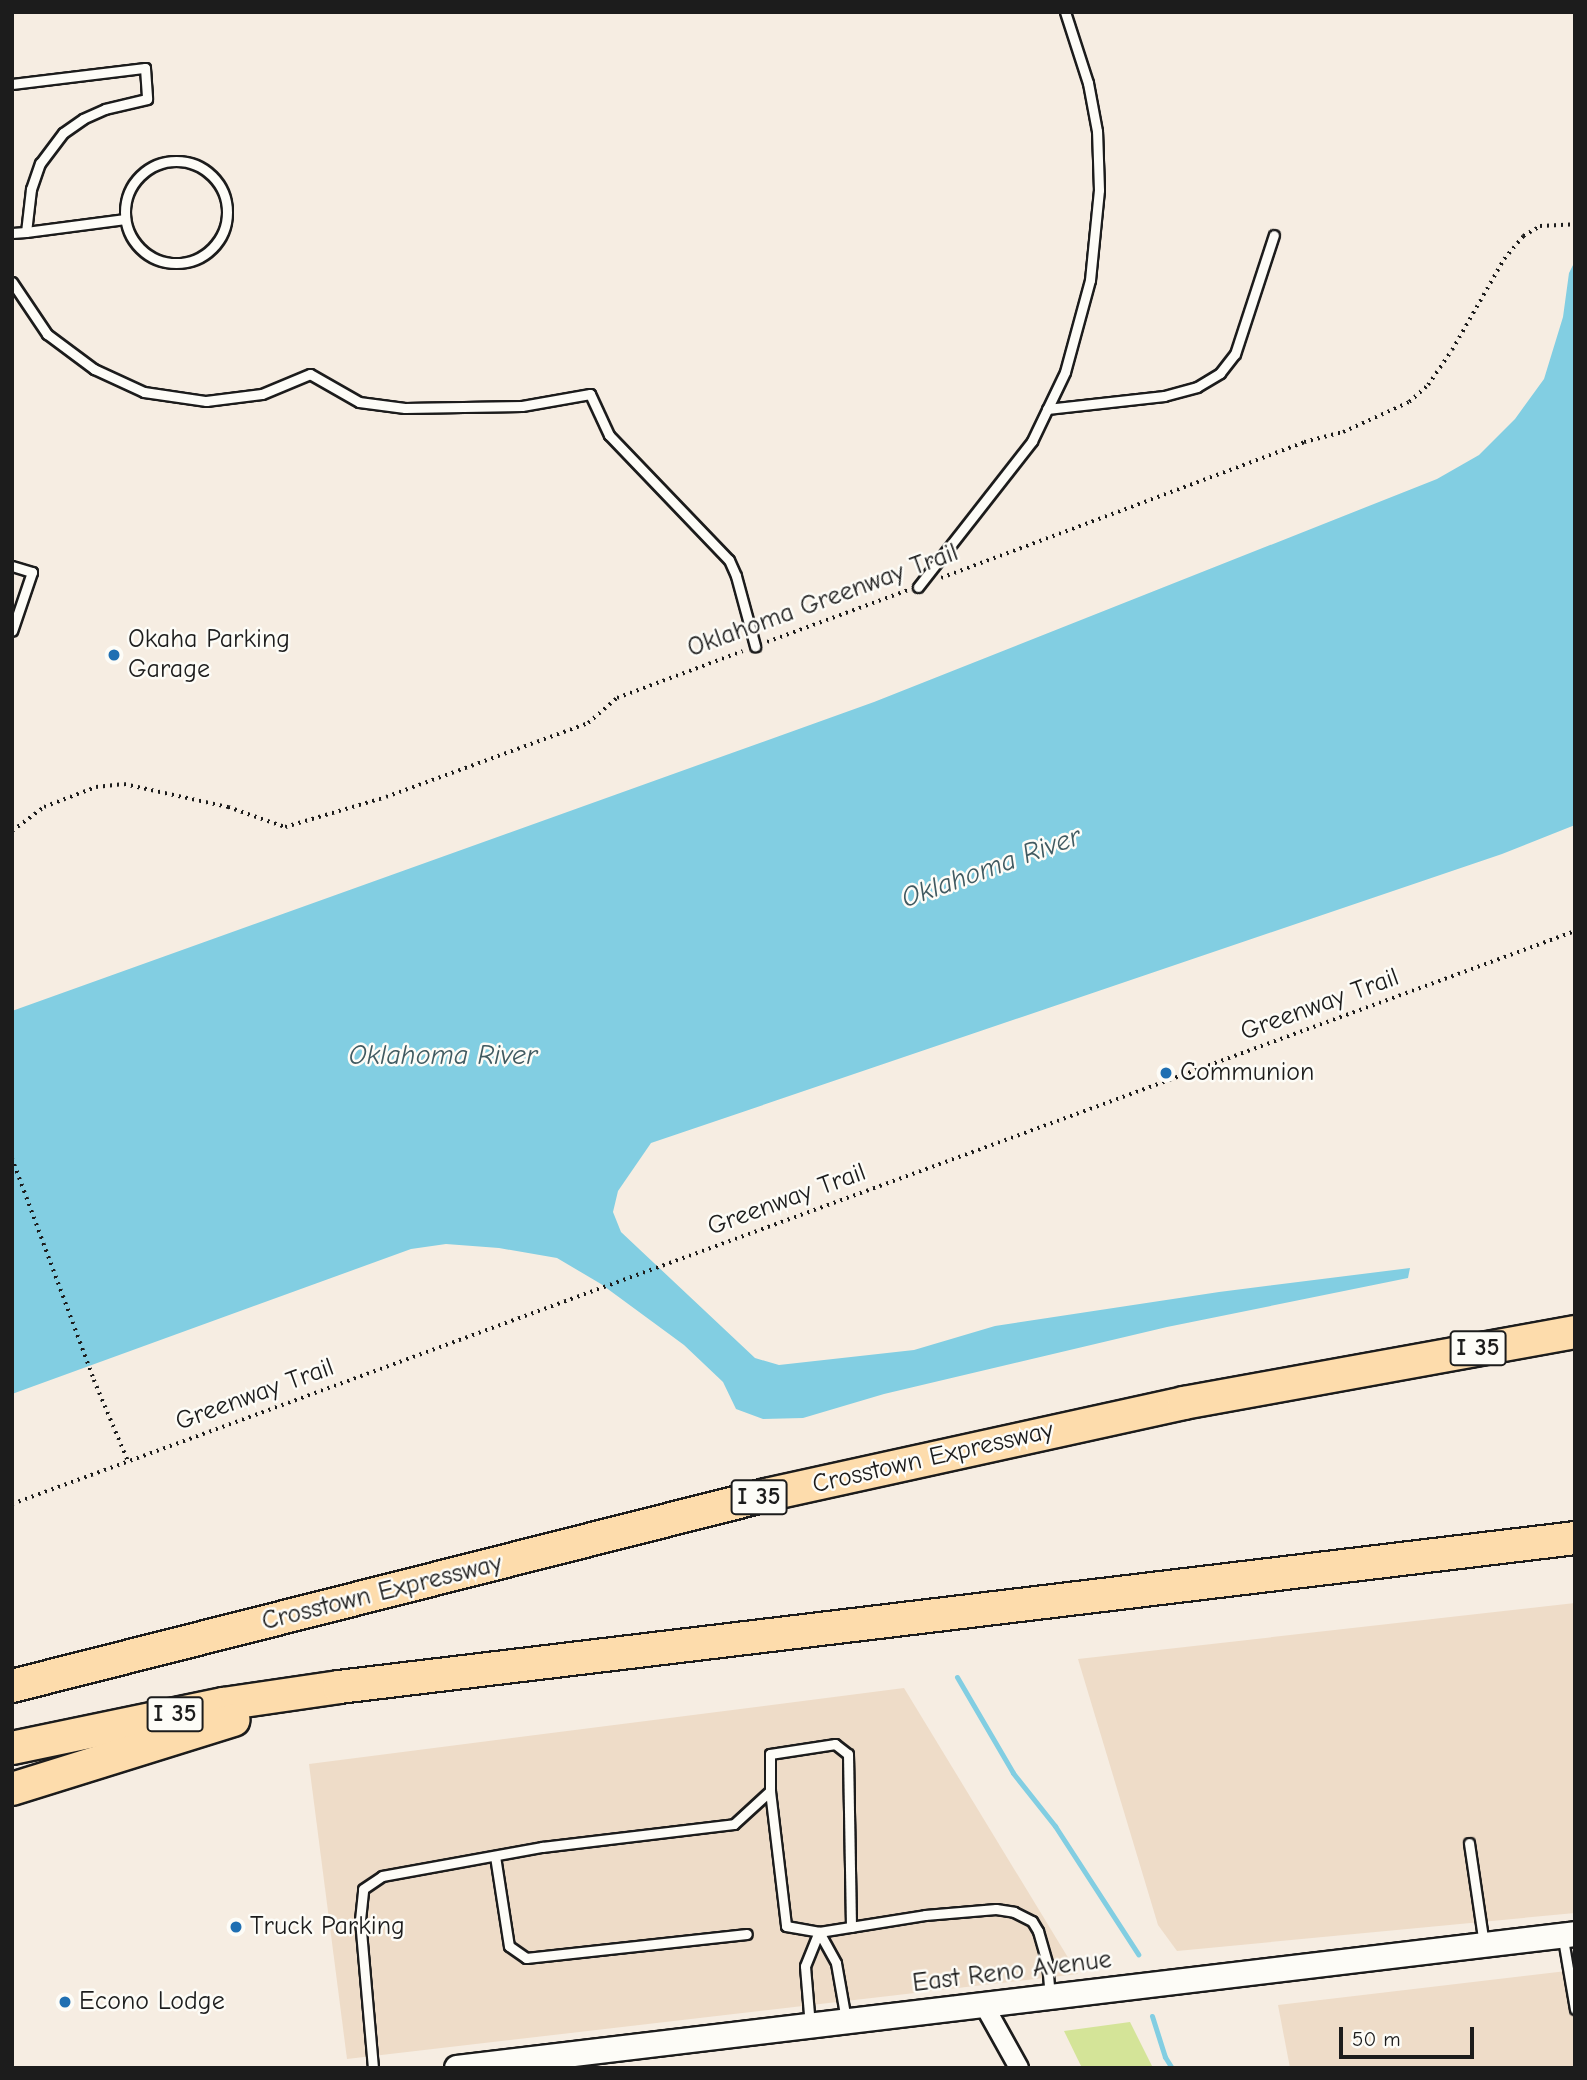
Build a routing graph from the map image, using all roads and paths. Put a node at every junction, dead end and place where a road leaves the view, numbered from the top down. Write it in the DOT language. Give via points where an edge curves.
graph roads {
  1 [pos="1065,12"];
  2 [pos="12,84"];
  3 [pos="125,219"];
  4 [pos="1575,224"];
  5 [pos="26,232"];
  6 [pos="12,233"];
  7 [pos="1274,235"];
  8 [pos="12,282"];
  9 [pos="1047,409"];
  10 [pos="12,566"];
  11 [pos="918,587"];
  12 [pos="13,629"];
  13 [pos="755,646"];
  14 [pos="12,831"];
  15 [pos="1575,931"];
  16 [pos="12,1158"];
  17 [pos="1575,1332"];
  18 [pos="128,1461"];
  19 [pos="12,1503"];
  20 [pos="1575,1538"];
  21 [pos="142,1654"];
  22 [pos="12,1667"];
  23 [pos="12,1686"];
  24 [pos="339,1687"];
  25 [pos="12,1748"];
  26 [pos="12,1789"];
  27 [pos="770,1791"];
  28 [pos="1469,1843"];
  29 [pos="495,1856"];
  30 [pos="855,1926"];
  31 [pos="819,1933"];
  32 [pos="747,1934"];
  33 [pos="1569,1935"];
  34 [pos="1484,1945"];
  35 [pos="1051,1997"];
  36 [pos="984,2005"];
  37 [pos="1575,2009"];
  38 [pos="847,2021"];
  39 [pos="810,2026"];
  40 [pos="373,2068"];
  41 [pos="457,2068"];
  42 [pos="1019,2068"];
  1 -- 9 [label="lane" via="1088,83 1097,131 1099,190 1090,280 1065,372"];
  2 -- 5 [label="lane" via="145,68 147,99 83,119 63,133 40,163 30,188"];
  3 -- 3 [label="lane" via="128,232 152,257 186,262 216,244 227,212 224,194 205,169 173,160 143,172 132,184"];
  3 -- 5 [label="lane"];
  4 -- 11 [label="path, Oklahoma Greenway Trail" via="1540,226 1523,236 1503,259 1452,350 1409,402 1343,432 1304,442"];
  5 -- 6 [label="lane"];
  7 -- 9 [label="lane" via="1235,354 1220,373 1197,387 1164,396"];
  8 -- 13 [label="lane" via="47,334 94,369 144,392 206,401 262,394 310,373 359,401 405,408 522,406 590,394 609,435 729,560"];
  9 -- 11 [label="lane" via="1032,441"];
  10 -- 12 [label="lane" via="32,572"];
  11 -- 13 [label="path, Oklahoma Greenway Trail"];
  13 -- 14 [label="path, Oklahoma Greenway Trail" via="617,698 588,723 386,797 285,827 217,804 124,784 96,787 44,807"];
  15 -- 18 [label="path, Greenway Trail"];
  16 -- 18 [label="path"];
  17 -- 21 [label="highway, Crosstown Expressway / I 35" via="1327,1375 1011,1440 753,1499"];
  18 -- 19 [label="path, Greenway Trail"];
  20 -- 24 [label="highway, I 35"];
  21 -- 22 [label="highway"];
  21 -- 23 [label="highway, Crosstown Expressway / I 35"];
  24 -- 25 [label="highway, I 35" via="223,1704"];
  24 -- 26 [label="highway"];
  27 -- 29 [label="lane" via="734,1824"];
  27 -- 30 [label="lane" via="770,1754 835,1744 848,1754"];
  27 -- 31 [label="lane" via="786,1926"];
  28 -- 34 [label="lane"];
  29 -- 32 [label="lane" via="509,1946 526,1958"];
  29 -- 40 [label="lane" via="382,1876 363,1889 360,1920"];
  30 -- 31 [label="lane"];
  30 -- 35 [label="lane" via="996,1909 1014,1912 1038,1931"];
  31 -- 38 [label="lane" via="835,1963"];
  31 -- 39 [label="lane" via="804,1966"];
  33 -- 34 [label="main road, East Reno Avenue"];
  33 -- 37 [label="lane"];
  34 -- 35 [label="main road, East Reno Avenue"];
  35 -- 36 [label="main road, East Reno Avenue"];
  36 -- 38 [label="main road, East Reno Avenue"];
  36 -- 42 [label="street"];
  38 -- 39 [label="main road, East Reno Avenue"];
  39 -- 41 [label="main road, East Reno Avenue"];
}
